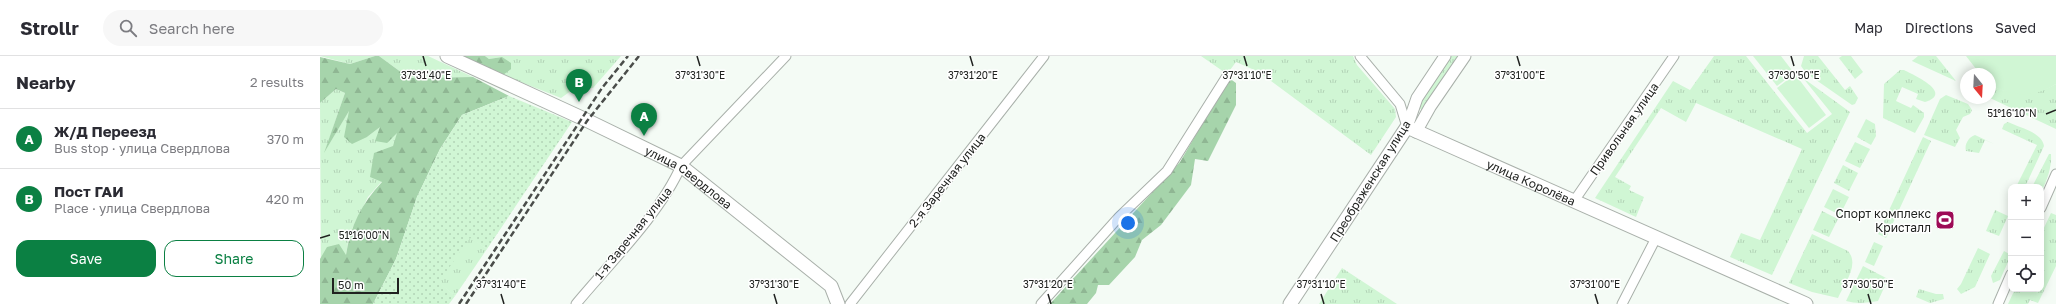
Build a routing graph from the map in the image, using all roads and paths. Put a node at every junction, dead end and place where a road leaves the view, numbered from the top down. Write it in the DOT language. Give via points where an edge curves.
graph roads {
  1 [pos="447,56"];
  2 [pos="786,56"];
  3 [pos="1044,56"];
  4 [pos="1360,56"];
  5 [pos="1446,56"];
  6 [pos="1465,56"];
  7 [pos="1674,56"];
  8 [pos="1227,76"];
  9 [pos="1411,130"];
  10 [pos="681,166"];
  11 [pos="2056,174"];
  12 [pos="1574,201"];
  13 [pos="2044,201"];
  14 [pos="1656,238"];
  15 [pos="2008,281"];
  16 [pos="576,304"];
  17 [pos="838,304"];
  18 [pos="850,304"];
  19 [pos="1041,304"];
  20 [pos="1290,304"];
  21 [pos="1622,304"];
  22 [pos="1806,304"];
  23 [pos="1998,304"];
  1 -- 10 [label="main road, улица Свердлова"];
  2 -- 10 [label="street, 1-я Заречная улица"];
  3 -- 18 [label="street, 2-я Заречная улица"];
  4 -- 9 [label="street" via="1400,104"];
  5 -- 9 [label="street, Преображенская улица" via="1417,98"];
  6 -- 9 [label="street, Преображенская улица"];
  7 -- 12 [label="street, Привольная улица"];
  8 -- 19 [label="street" via="1167,171 1119,217"];
  9 -- 12 [label="main road, улица Королёва"];
  9 -- 20 [label="main road, Преображенская улица"];
  10 -- 16 [label="street, 1-я Заречная улица" via="672,186"];
  10 -- 17 [label="main road, улица Свердлова" via="831,286"];
  11 -- 13 [label="street"];
  12 -- 14 [label="main road, улица Королёва"];
  14 -- 21 [label="street"];
  14 -- 22 [label="main road, улица Королёва"];
  15 -- 23 [label="street"];
}
